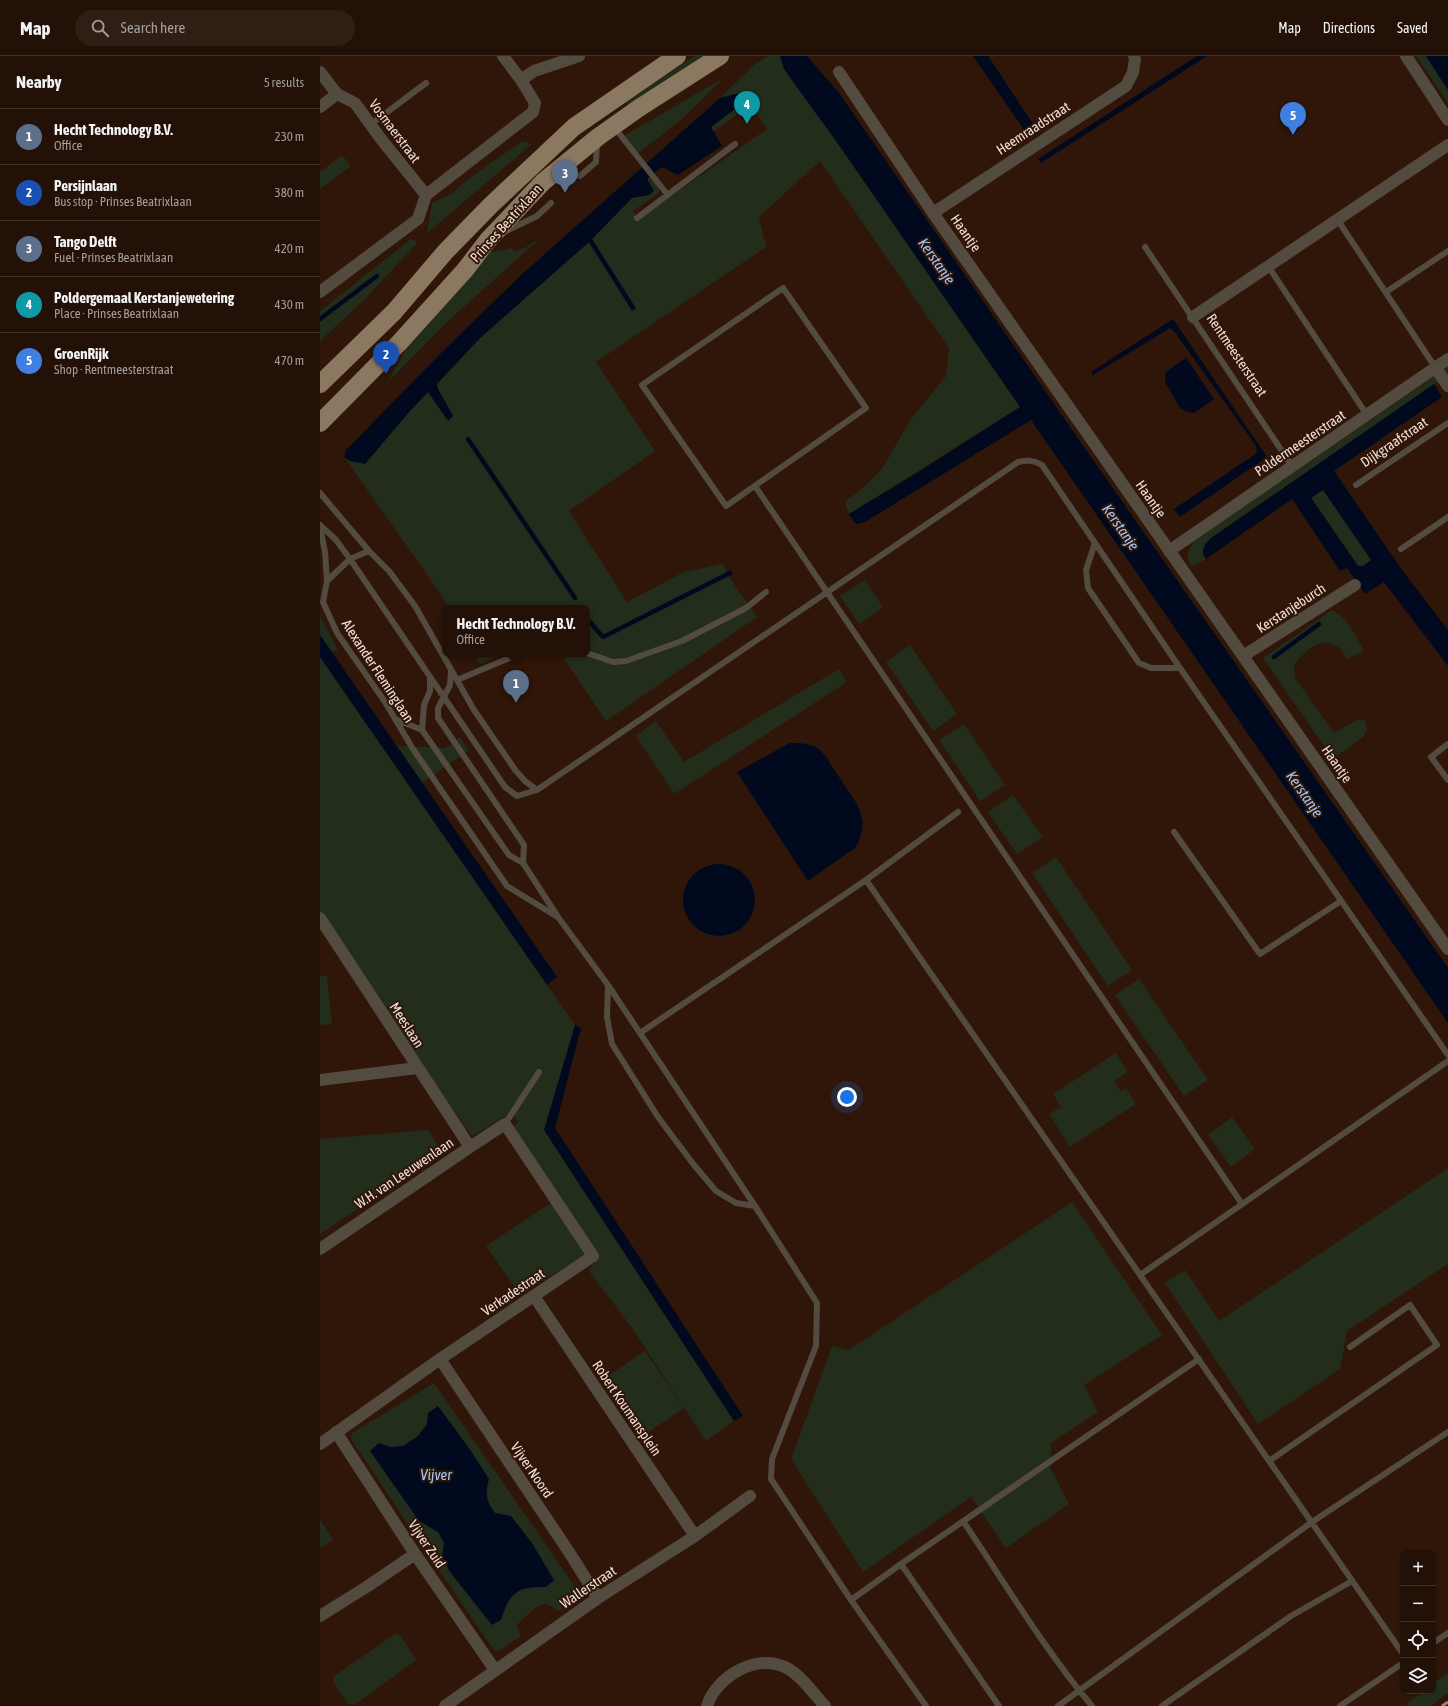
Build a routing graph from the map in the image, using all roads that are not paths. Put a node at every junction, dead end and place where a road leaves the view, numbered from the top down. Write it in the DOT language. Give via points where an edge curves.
graph roads {
  1 [pos="503,56"];
  2 [pos="580,56"];
  3 [pos="677,56"];
  4 [pos="720,56"];
  5 [pos="1406,56"];
  6 [pos="1136,57"];
  7 [pos="320,72"];
  8 [pos="839,72"];
  9 [pos="521,80"];
  10 [pos="426,83"];
  11 [pos="337,94"];
  12 [pos="320,106"];
  13 [pos="1448,120"];
  14 [pos="370,125"];
  15 [pos="613,126"];
  16 [pos="598,136"];
  17 [pos="735,144"];
  18 [pos="1448,145"];
  19 [pos="580,176"];
  20 [pos="667,194"];
  21 [pos="426,195"];
  22 [pos="551,203"];
  23 [pos="933,213"];
  24 [pos="636,218"];
  25 [pos="1337,219"];
  26 [pos="488,240"];
  27 [pos="1145,247"];
  28 [pos="1448,251"];
  29 [pos="1268,266"];
  30 [pos="320,292"];
  31 [pos="1386,292"];
  32 [pos="1193,317"];
  33 [pos="1448,359"];
  34 [pos="1435,368"];
  35 [pos="320,384"];
  36 [pos="1448,386"];
  37 [pos="1367,416"];
  38 [pos="320,423"];
  39 [pos="1448,423"];
  40 [pos="1292,466"];
  41 [pos="755,486"];
  42 [pos="1356,486"];
  43 [pos="320,493"];
  44 [pos="1448,517"];
  45 [pos="320,526"];
  46 [pos="1095,543"];
  47 [pos="1401,549"];
  48 [pos="369,551"];
  49 [pos="1169,551"];
  50 [pos="350,559"];
  51 [pos="326,581"];
  52 [pos="1355,585"];
  53 [pos="766,592"];
  54 [pos="827,592"];
  55 [pos="442,653"];
  56 [pos="590,654"];
  57 [pos="1243,656"];
  58 [pos="444,657"];
  59 [pos="512,657"];
  60 [pos="1180,668"];
  61 [pos="451,670"];
  62 [pos="430,677"];
  63 [pos="457,680"];
  64 [pos="442,697"];
  65 [pos="395,719"];
  66 [pos="422,730"];
  67 [pos="1448,744"];
  68 [pos="1448,780"];
  69 [pos="537,790"];
  70 [pos="958,812"];
  71 [pos="1174,832"];
  72 [pos="523,862"];
  73 [pos="866,880"];
  74 [pos="1341,901"];
  75 [pos="558,917"];
  76 [pos="320,919"];
  77 [pos="1446,942"];
  78 [pos="608,985"];
  79 [pos="640,1033"];
  80 [pos="1448,1056"];
  81 [pos="1448,1061"];
  82 [pos="417,1068"];
  83 [pos="539,1072"];
  84 [pos="320,1080"];
  85 [pos="506,1124"];
  86 [pos="470,1147"];
  87 [pos="1242,1204"];
  88 [pos="755,1206"];
  89 [pos="320,1249"];
  90 [pos="1140,1275"];
  91 [pos="534,1296"];
  92 [pos="1350,1347"];
  93 [pos="440,1359"];
  94 [pos="1199,1360"];
  95 [pos="336,1432"];
  96 [pos="1448,1432"];
  97 [pos="320,1444"];
  98 [pos="1269,1461"];
  99 [pos="750,1496"];
  100 [pos="963,1521"];
  101 [pos="1312,1522"];
  102 [pos="695,1536"];
  103 [pos="415,1554"];
  104 [pos="901,1564"];
  105 [pos="1352,1581"];
  106 [pos="598,1598"];
  107 [pos="851,1600"];
  108 [pos="320,1616"];
  109 [pos="1448,1633"];
  110 [pos="1436,1641"];
  111 [pos="1400,1650"];
  112 [pos="1400,1665"];
  113 [pos="496,1670"];
  114 [pos="1079,1691"];
  115 [pos="445,1706"];
  116 [pos="707,1706"];
  117 [pos="824,1706"];
  118 [pos="926,1706"];
  119 [pos="999,1706"];
  120 [pos="1058,1706"];
  121 [pos="1092,1706"];
  122 [pos="1162,1706"];
  123 [pos="1340,1706"];
  1 -- 9 [label="street"];
  2 -- 9 [label="street" via="534,71"];
  3 -- 35 [label="main road, Prinses Beatrixlaan" via="574,127 491,205 446,251 394,312"];
  4 -- 15 [label="main road, Prinses Beatrixlaan"];
  5 -- 13 [label="street"];
  6 -- 23 [label="street, Heemraadstraat" via="1133,72 1126,86"];
  7 -- 11 [label="street, Vosmaerstraat"];
  8 -- 23 [label="street, Haantje"];
  9 -- 21 [label="street" via="535,103 534,112"];
  10 -- 14 [label="lane"];
  11 -- 12 [label="street"];
  11 -- 14 [label="street, Vosmaerstraat" via="355,103"];
  14 -- 21 [label="street, Vosmaerstraat"];
  15 -- 16 [label="main road, Prinses Beatrixlaan"];
  15 -- 20 [label="lane"];
  16 -- 19 [label="lane" via="596,162"];
  16 -- 26 [label="main road, Prinses Beatrixlaan" via="543,182"];
  17 -- 20 [label="lane"];
  18 -- 25 [label="street, Rentmeesterstraat"];
  20 -- 24 [label="lane"];
  21 -- 30 [label="street" via="418,219"];
  22 -- 26 [label="lane" via="537,216"];
  23 -- 49 [label="street, Haantje"];
  25 -- 29 [label="street, Rentmeesterstraat"];
  25 -- 31 [label="lane"];
  26 -- 38 [label="main road, Prinses Beatrixlaan" via="465,270 399,343"];
  27 -- 32 [label="lane"];
  28 -- 31 [label="lane"];
  29 -- 32 [label="street, Rentmeesterstraat"];
  29 -- 37 [label="lane"];
  31 -- 34 [label="lane"];
  32 -- 40 [label="lane, Rentmeesterstraat"];
  33 -- 34 [label="street, Poldermeesterstraat"];
  34 -- 36 [label="street"];
  34 -- 37 [label="street, Poldermeesterstraat"];
  37 -- 40 [label="street, Poldermeesterstraat"];
  39 -- 42 [label="lane, Dijkgraafstraat"];
  40 -- 49 [label="street, Poldermeesterstraat"];
  41 -- 41 [label="lane" via="866,408 783,288 642,385 726,506"];
  41 -- 54 [label="lane"];
  43 -- 48 [label="lane"];
  44 -- 47 [label="lane"];
  45 -- 50 [label="lane, Alexander Fleminglaan" via="336,540"];
  45 -- 51 [label="lane, Alexander Fleminglaan" via="325,552"];
  46 -- 54 [label="lane" via="1042,465 1027,460 1018,462"];
  46 -- 60 [label="lane"];
  46 -- 60 [label="lane" via="1086,570 1088,588 1092,595 1139,663 1151,668"];
  48 -- 50 [label="lane"];
  48 -- 55 [label="lane" via="389,571 415,606"];
  49 -- 57 [label="street, Haantje"];
  50 -- 51 [label="lane"];
  50 -- 62 [label="lane, Alexander Fleminglaan"];
  51 -- 65 [label="lane, Alexander Fleminglaan" via="323,602 337,633"];
  52 -- 57 [label="street, Kerstanjeburch"];
  53 -- 56 [label="lane" via="746,608 682,641 626,661 613,662"];
  54 -- 69 [label="lane"];
  54 -- 87 [label="lane"];
  57 -- 77 [label="street, Haantje"];
  58 -- 61 [label="lane"];
  59 -- 63 [label="lane"];
  60 -- 74 [label="lane"];
  61 -- 63 [label="lane"];
  61 -- 64 [label="lane" via="450,685"];
  62 -- 64 [label="lane, Alexander Fleminglaan"];
  62 -- 66 [label="lane" via="430,691 424,705"];
  63 -- 69 [label="lane" via="474,710 516,770"];
  64 -- 69 [label="lane, Alexander Fleminglaan" via="505,787 517,796"];
  64 -- 72 [label="lane" via="438,718 524,845"];
  65 -- 66 [label="lane"];
  65 -- 75 [label="lane, Alexander Fleminglaan" via="413,750 507,886"];
  66 -- 72 [label="lane" via="509,855"];
  67 -- 68 [label="lane" via="1431,757"];
  70 -- 73 [label="lane"];
  71 -- 74 [label="lane" via="1260,954"];
  72 -- 75 [label="lane"];
  73 -- 79 [label="lane"];
  73 -- 90 [label="lane"];
  74 -- 80 [label="lane"];
  75 -- 78 [label="lane"];
  76 -- 82 [label="street, Meeslaan"];
  78 -- 79 [label="lane"];
  78 -- 88 [label="lane" via="607,1017 612,1044 658,1117 716,1191 736,1203"];
  79 -- 88 [label="lane"];
  81 -- 87 [label="lane"];
  82 -- 84 [label="street"];
  82 -- 86 [label="street, Meeslaan"];
  83 -- 85 [label="lane"];
  85 -- 86 [label="street, W.H. van Leeuwenlaan"];
  85 -- 91 [label="street, Verkadestraat" via="593,1256"];
  86 -- 89 [label="street, W.H. van Leeuwenlaan"];
  87 -- 90 [label="lane"];
  88 -- 107 [label="lane" via="817,1304 816,1346 772,1459 771,1479"];
  90 -- 94 [label="lane"];
  91 -- 93 [label="street, Verkadestraat"];
  91 -- 102 [label="street, Robert Koumansplein"];
  92 -- 98 [label="lane" via="1410,1305 1437,1345"];
  93 -- 95 [label="street, Verkadestraat"];
  93 -- 106 [label="street, Vijver Noord"];
  94 -- 98 [label="lane"];
  94 -- 100 [label="lane"];
  95 -- 97 [label="street, Verkadestraat"];
  95 -- 103 [label="street, Vijver Zuid"];
  96 -- 101 [label="lane"];
  98 -- 101 [label="lane"];
  99 -- 102 [label="street, Wallerstraat"];
  100 -- 104 [label="lane"];
  100 -- 114 [label="lane"];
  101 -- 105 [label="lane"];
  101 -- 114 [label="lane"];
  102 -- 106 [label="street, Wallerstraat"];
  103 -- 108 [label="street"];
  103 -- 113 [label="street, Vijver Zuid"];
  104 -- 107 [label="lane"];
  104 -- 119 [label="lane"];
  105 -- 111 [label="lane"];
  105 -- 122 [label="lane" via="1291,1616"];
  106 -- 113 [label="street, Wallerstraat"];
  107 -- 118 [label="lane"];
  109 -- 110 [label="lane"];
  112 -- 123 [label="lane"];
  113 -- 115 [label="street, Wallerstraat"];
  114 -- 120 [label="lane"];
  114 -- 121 [label="lane"];
  116 -- 117 [label="street" via="714,1691 732,1674 757,1664 771,1663 784,1666 794,1673"];
}
